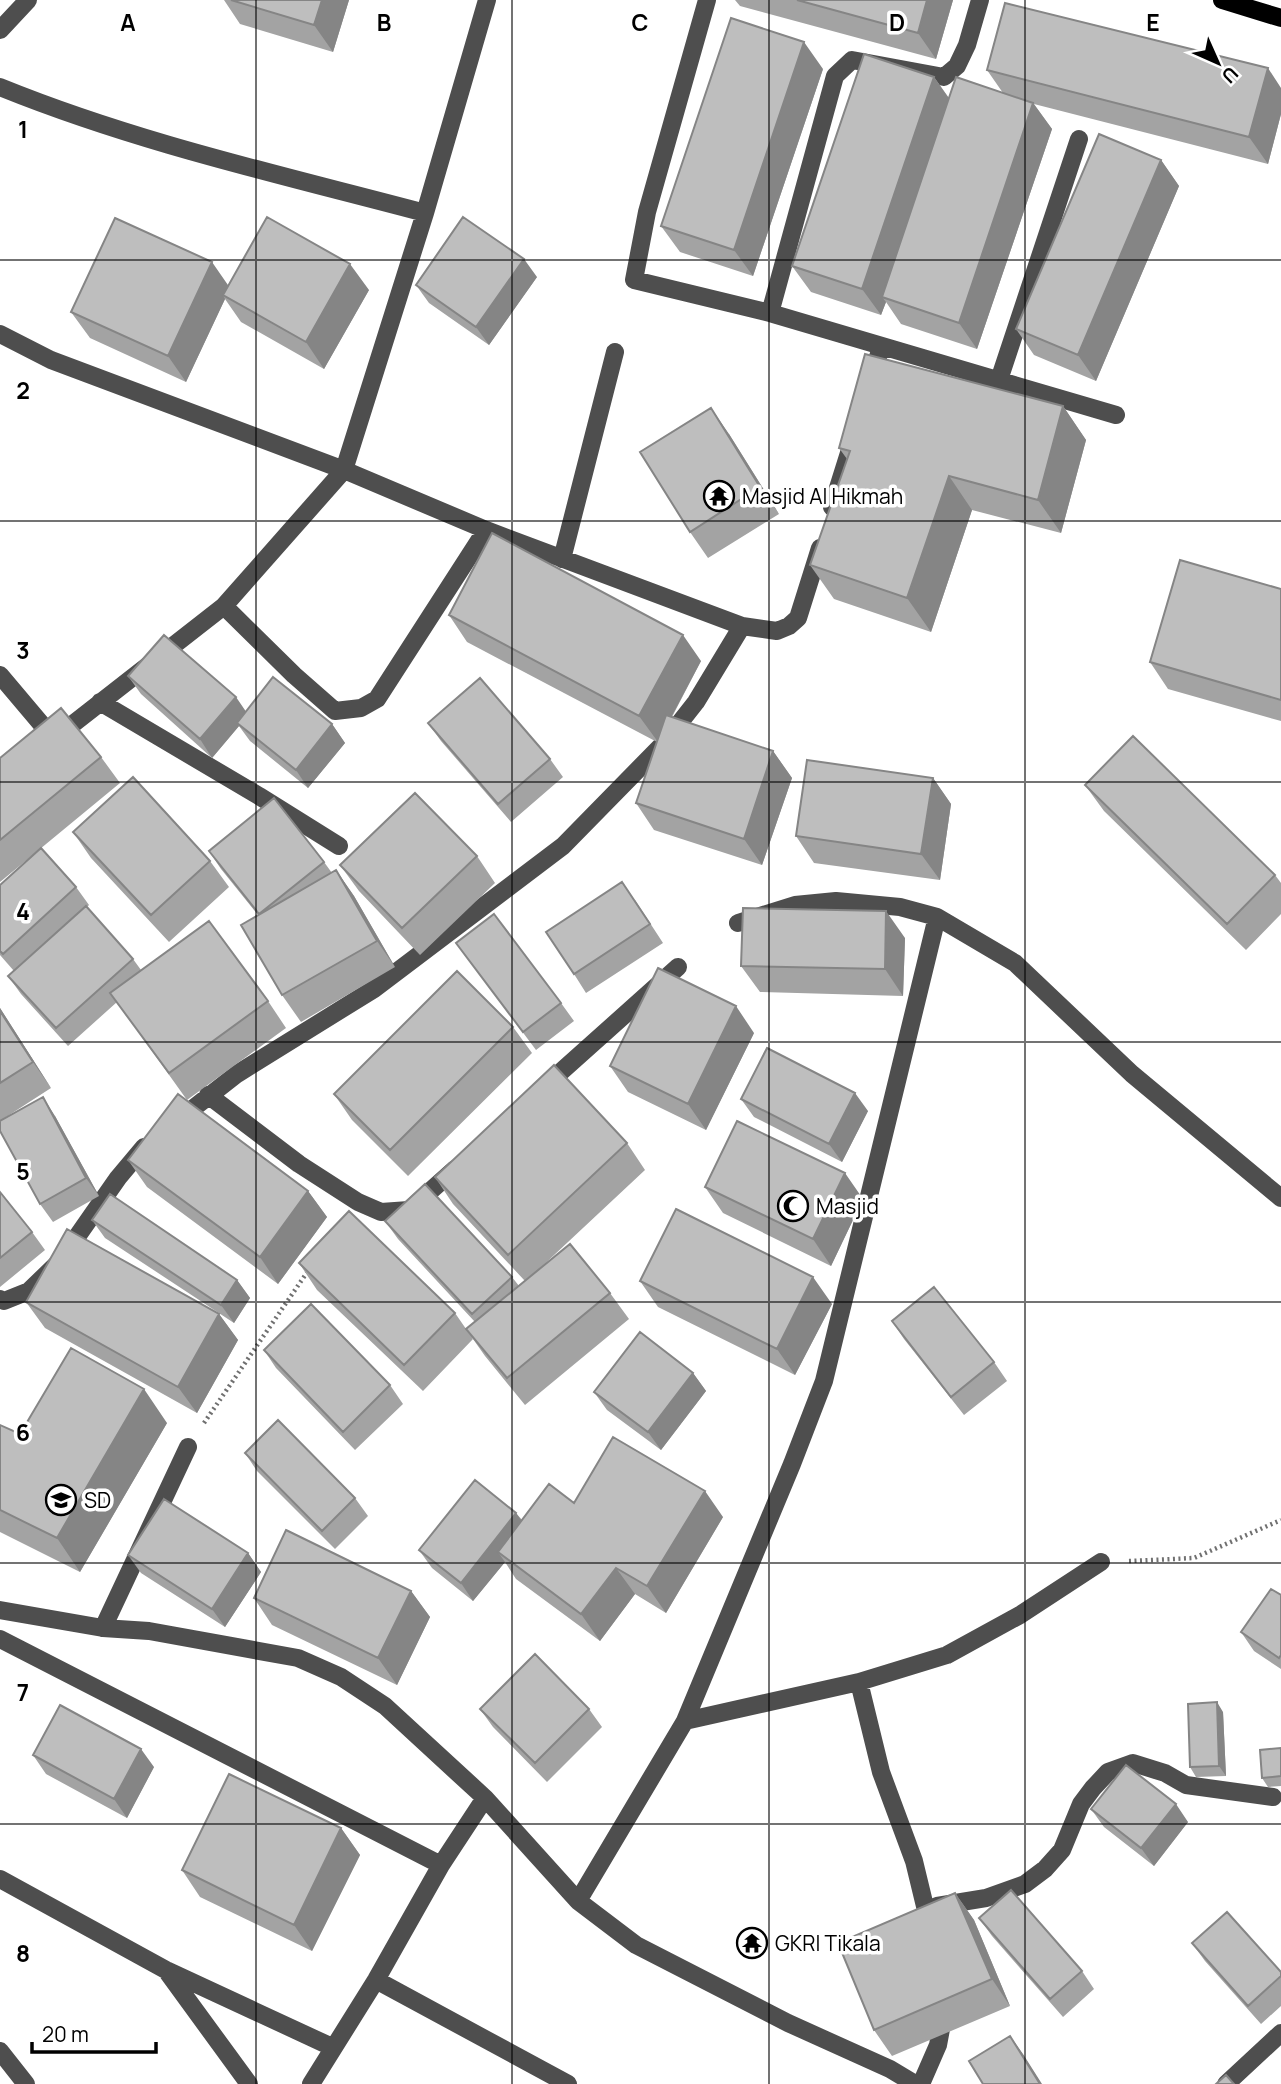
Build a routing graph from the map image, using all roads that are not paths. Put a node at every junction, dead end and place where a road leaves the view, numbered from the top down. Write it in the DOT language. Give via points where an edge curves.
graph roads {
  1 [pos="28,0"];
  2 [pos="487,0"];
  3 [pos="707,0"];
  4 [pos="980,0"];
  5 [pos="1222,0"];
  6 [pos="1281,18"];
  7 [pos="0,30"];
  8 [pos="0,87"];
  9 [pos="1079,139"];
  10 [pos="425,213"];
  11 [pos="770,313"];
  12 [pos="0,334"];
  13 [pos="881,347"];
  14 [pos="615,352"];
  15 [pos="999,380"];
  16 [pos="866,396"];
  17 [pos="1116,415"];
  18 [pos="859,421"];
  19 [pos="344,470"];
  20 [pos="486,530"];
  21 [pos="562,559"];
  22 [pos="224,607"];
  23 [pos="742,626"];
  24 [pos="0,675"];
  25 [pos="100,702"];
  26 [pos="339,846"];
  27 [pos="937,917"];
  28 [pos="738,923"];
  29 [pos="678,967"];
  30 [pos="208,1095"];
  31 [pos="533,1097"];
  32 [pos="471,1153"];
  33 [pos="1281,1198"];
  34 [pos="0,1299"];
  35 [pos="188,1447"];
  36 [pos="1101,1562"];
  37 [pos="0,1610"];
  38 [pos="103,1628"];
  39 [pos="0,1639"];
  40 [pos="859,1682"];
  41 [pos="685,1721"];
  42 [pos="1273,1797"];
  43 [pos="485,1798"];
  44 [pos="441,1865"];
  45 [pos="0,1879"];
  46 [pos="578,1901"];
  47 [pos="927,1908"];
  48 [pos="934,1948"];
  49 [pos="166,1970"];
  50 [pos="376,1980"];
  51 [pos="943,2002"];
  52 [pos="1281,2033"];
  53 [pos="332,2047"];
  54 [pos="0,2051"];
  55 [pos="26,2084"];
  56 [pos="249,2084"];
  57 [pos="311,2084"];
  58 [pos="568,2084"];
  59 [pos="915,2084"];
  60 [pos="921,2084"];
  61 [pos="1226,2084"];
  1 -- 7 [label="street"];
  2 -- 10 [label="street"];
  3 -- 11 [label="street" via="647,212 634,280"];
  4 -- 11 [label="street" via="967,45 957,66 944,78 852,60 835,76"];
  5 -- 6 [label="main road"];
  8 -- 10 [label="street" via="155,142"];
  9 -- 15 [label="street"];
  10 -- 19 [label="street"];
  11 -- 13 [label="street"];
  12 -- 19 [label="street" via="51,360"];
  13 -- 15 [label="street"];
  13 -- 16 [label="street"];
  14 -- 21 [label="street"];
  15 -- 17 [label="street"];
  18 -- 23 [label="street" via="798,618 777,631"];
  19 -- 20 [label="street"];
  19 -- 22 [label="street"];
  20 -- 21 [label="street"];
  20 -- 22 [label="street" via="377,699 361,708 335,711"];
  21 -- 23 [label="street"];
  22 -- 25 [label="street"];
  23 -- 30 [label="street" via="696,702 663,744 564,846 374,989"];
  24 -- 25 [label="street" via="50,743"];
  25 -- 26 [label="street"];
  27 -- 28 [label="street" via="900,907 836,901 795,905"];
  27 -- 33 [label="street" via="1015,963 1132,1074"];
  27 -- 41 [label="street" via="824,1381"];
  29 -- 31 [label="street"];
  30 -- 32 [label="street" via="299,1164 381,1212 409,1210"];
  30 -- 34 [label="street" via="142,1149 60,1261 29,1291"];
  35 -- 38 [label="street"];
  36 -- 40 [label="street" via="947,1655"];
  37 -- 38 [label="street"];
  38 -- 43 [label="street" via="149,1631 298,1658 341,1676 385,1706"];
  39 -- 44 [label="street"];
  40 -- 41 [label="street"];
  40 -- 47 [label="street" via="881,1772"];
  41 -- 46 [label="street"];
  42 -- 47 [label="street" via="1186,1785 1133,1763 1108,1772 1093,1788 1081,1804 1062,1850 1026,1884 986,1898"];
  43 -- 44 [label="street"];
  43 -- 46 [label="street"];
  44 -- 50 [label="street"];
  45 -- 49 [label="street"];
  46 -- 59 [label="street" via="636,1945"];
  47 -- 48 [label="street"];
  49 -- 53 [label="street"];
  49 -- 56 [label="street"];
  50 -- 53 [label="street"];
  50 -- 58 [label="street"];
  51 -- 60 [label="street" via="945,2016 938,2045"];
  52 -- 61 [label="street"];
  53 -- 57 [label="street"];
  54 -- 55 [label="street"];
}
